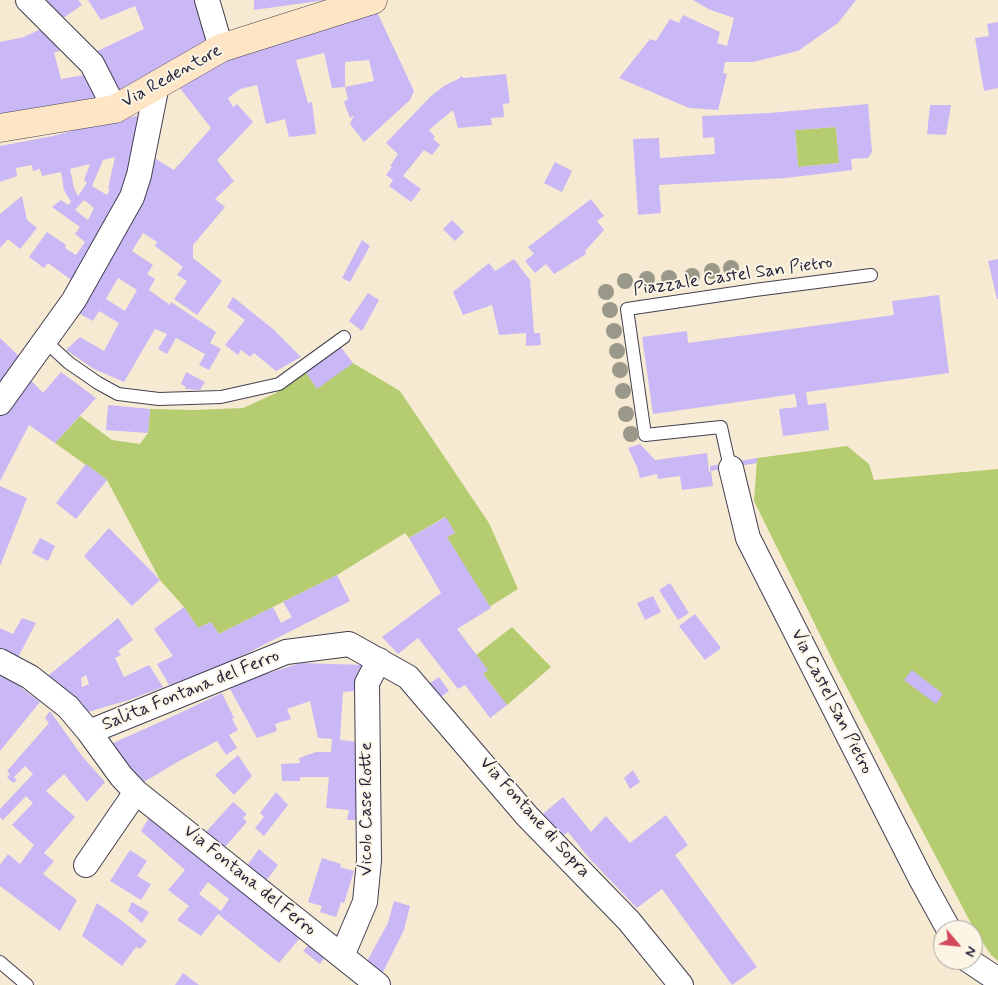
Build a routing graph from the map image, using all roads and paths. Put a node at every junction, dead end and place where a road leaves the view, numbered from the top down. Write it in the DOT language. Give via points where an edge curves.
graph roads {
  1 [pos="28,0"];
  2 [pos="207,0"];
  3 [pos="373,0"];
  4 [pos="221,48"];
  5 [pos="156,85"];
  6 [pos="115,109"];
  7 [pos="0,128"];
  8 [pos="871,275"];
  9 [pos="344,337"];
  10 [pos="45,341"];
  11 [pos="0,403"];
  12 [pos="730,465"];
  13 [pos="379,660"];
  14 [pos="0,661"];
  15 [pos="90,732"];
  16 [pos="128,784"];
  17 [pos="86,865"];
  18 [pos="943,920"];
  19 [pos="342,956"];
  20 [pos="0,962"];
  21 [pos="968,970"];
  22 [pos="982,970"];
  23 [pos="998,980"];
  24 [pos="27,985"];
  25 [pos="378,985"];
  26 [pos="681,985"];
  27 [pos="971,985"];
  1 -- 6 [label="street" via="92,64"];
  2 -- 4 [label="street"];
  3 -- 4 [label="main road, Via Redentore"];
  4 -- 5 [label="main road, Via Redentore"];
  5 -- 6 [label="main road, Via Redentore"];
  5 -- 10 [label="street" via="140,175 132,196 74,300"];
  6 -- 7 [label="main road"];
  8 -- 12 [label="lane, Piazzale Castel San Pietro" via="627,309 645,435 721,427"];
  9 -- 10 [label="lane" via="279,384 220,397 159,399 118,394 76,368"];
  10 -- 11 [label="street"];
  12 -- 18 [label="street, Via Castel San Pietro" via="748,538"];
  13 -- 15 [label="street, Salita Fontana del Ferro" via="349,644 286,652"];
  13 -- 19 [label="street, Vicolo Case Rotte" via="367,683 369,860 365,902"];
  13 -- 26 [label="street, Via Fontane di Sopra" via="408,677 528,816 629,921"];
  14 -- 15 [label="street, Via Fontana del Ferro" via="30,677 68,707"];
  15 -- 16 [label="street, Via Fontana del Ferro"];
  16 -- 17 [label="street"];
  16 -- 19 [label="street, Via Fontana del Ferro"];
  19 -- 25 [label="street, Via Fontana del Ferro"];
  20 -- 24 [label="lane"];
  21 -- 27 [label="street"];
  22 -- 23 [label="street"];
}
